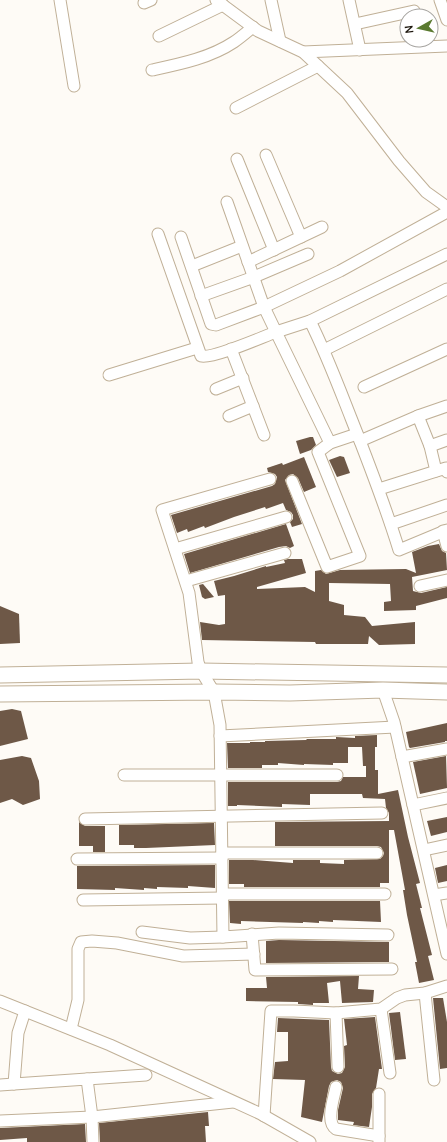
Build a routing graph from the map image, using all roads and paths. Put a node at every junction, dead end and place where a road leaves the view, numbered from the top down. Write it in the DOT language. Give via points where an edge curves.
graph roads {
  1 [pos="60,0"];
  2 [pos="271,0"];
  3 [pos="348,0"];
  4 [pos="440,0"];
  5 [pos="220,3"];
  6 [pos="399,14"];
  7 [pos="447,20"];
  8 [pos="355,24"];
  9 [pos="253,27"];
  10 [pos="159,36"];
  11 [pos="280,41"];
  12 [pos="447,46"];
  13 [pos="360,50"];
  14 [pos="303,52"];
  15 [pos="318,66"];
  16 [pos="152,70"];
  17 [pos="74,86"];
  18 [pos="236,108"];
  19 [pos="266,155"];
  20 [pos="237,159"];
  21 [pos="227,202"];
  22 [pos="447,207"];
  23 [pos="322,227"];
  24 [pos="158,234"];
  25 [pos="181,237"];
  26 [pos="301,237"];
  27 [pos="242,246"];
  28 [pos="274,250"];
  29 [pos="308,254"];
  30 [pos="447,254"];
  31 [pos="248,262"];
  32 [pos="192,266"];
  33 [pos="254,277"];
  34 [pos="447,289"];
  35 [pos="201,296"];
  36 [pos="264,307"];
  37 [pos="310,321"];
  38 [pos="276,332"];
  39 [pos="197,348"];
  40 [pos="232,349"];
  41 [pos="447,349"];
  42 [pos="324,350"];
  43 [pos="109,375"];
  44 [pos="243,378"];
  45 [pos="364,387"];
  46 [pos="216,389"];
  47 [pos="253,406"];
  48 [pos="447,406"];
  49 [pos="229,416"];
  50 [pos="418,416"];
  51 [pos="264,435"];
  52 [pos="359,438"];
  53 [pos="447,440"];
  54 [pos="330,443"];
  55 [pos="430,446"];
  56 [pos="444,470"];
  57 [pos="270,479"];
  58 [pos="292,481"];
  59 [pos="379,490"];
  60 [pos="447,505"];
  61 [pos="286,517"];
  62 [pos="391,524"];
  63 [pos="445,530"];
  64 [pos="447,546"];
  65 [pos="175,549"];
  66 [pos="285,553"];
  67 [pos="447,580"];
  68 [pos="186,581"];
  69 [pos="420,586"];
  70 [pos="201,672"];
  71 [pos="447,675"];
  72 [pos="0,676"];
  73 [pos="383,690"];
  74 [pos="214,692"];
  75 [pos="447,692"];
  76 [pos="0,694"];
  77 [pos="395,727"];
  78 [pos="220,736"];
  79 [pos="447,749"];
  80 [pos="402,757"];
  81 [pos="124,775"];
  82 [pos="221,775"];
  83 [pos="337,775"];
  84 [pos="447,798"];
  85 [pos="413,805"];
  86 [pos="382,813"];
  87 [pos="221,816"];
  88 [pos="85,818"];
  89 [pos="447,845"];
  90 [pos="424,850"];
  91 [pos="377,853"];
  92 [pos="222,855"];
  93 [pos="77,859"];
  94 [pos="447,893"];
  95 [pos="385,894"];
  96 [pos="434,895"];
  97 [pos="223,896"];
  98 [pos="83,900"];
  99 [pos="142,932"];
  100 [pos="252,934"];
  101 [pos="388,935"];
  102 [pos="223,936"];
  103 [pos="446,942"];
  104 [pos="254,954"];
  105 [pos="447,954"];
  106 [pos="392,969"];
  107 [pos="447,986"];
  108 [pos="425,993"];
  109 [pos="0,1002"];
  110 [pos="381,1009"];
  111 [pos="26,1011"];
  112 [pos="336,1013"];
  113 [pos="71,1029"];
  114 [pos="338,1067"];
  115 [pos="390,1073"];
  116 [pos="146,1075"];
  117 [pos="87,1079"];
  118 [pos="434,1080"];
  119 [pos="14,1084"];
  120 [pos="0,1085"];
  121 [pos="336,1087"];
  122 [pos="379,1094"];
  123 [pos="234,1102"];
  124 [pos="92,1116"];
  125 [pos="264,1116"];
  126 [pos="0,1121"];
  127 [pos="379,1139"];
  128 [pos="93,1142"];
  129 [pos="310,1142"];
  1 -- 17 [label="street"];
  2 -- 11 [label="street"];
  3 -- 8 [label="street"];
  4 -- 7 [label="street"];
  5 -- 9 [label="street"];
  5 -- 10 [label="street"];
  6 -- 8 [label="street"];
  8 -- 13 [label="street"];
  9 -- 11 [label="street"];
  9 -- 16 [label="street" via="220,50 188,62"];
  11 -- 14 [label="street"];
  12 -- 13 [label="street"];
  13 -- 14 [label="street"];
  14 -- 15 [label="street"];
  15 -- 18 [label="street"];
  15 -- 22 [label="street" via="347,94 426,192"];
  19 -- 26 [label="street"];
  20 -- 28 [label="street"];
  21 -- 27 [label="street"];
  22 -- 36 [label="street" via="349,266"];
  23 -- 26 [label="street"];
  24 -- 39 [label="street"];
  25 -- 32 [label="street"];
  26 -- 28 [label="street"];
  27 -- 31 [label="street"];
  27 -- 32 [label="street"];
  28 -- 31 [label="street"];
  29 -- 33 [label="street"];
  30 -- 37 [label="street"];
  31 -- 33 [label="street"];
  32 -- 35 [label="street"];
  33 -- 35 [label="street"];
  33 -- 36 [label="street"];
  34 -- 42 [label="street"];
  35 -- 36 [label="street" via="212,325"];
  36 -- 38 [label="street"];
  37 -- 38 [label="street"];
  37 -- 42 [label="street"];
  38 -- 40 [label="street"];
  38 -- 54 [label="street"];
  39 -- 40 [label="street" via="203,356"];
  39 -- 43 [label="street"];
  40 -- 44 [label="street"];
  41 -- 45 [label="street"];
  42 -- 52 [label="street"];
  44 -- 46 [label="street"];
  44 -- 47 [label="street"];
  47 -- 49 [label="street"];
  47 -- 51 [label="street"];
  48 -- 50 [label="street"];
  50 -- 52 [label="street"];
  50 -- 55 [label="street"];
  52 -- 54 [label="street"];
  52 -- 59 [label="street"];
  53 -- 55 [label="street"];
  54 -- 58 [label="street" via="318,452 360,556 327,567"];
  55 -- 56 [label="street"];
  56 -- 59 [label="street"];
  57 -- 65 [label="street" via="162,510"];
  59 -- 62 [label="street"];
  60 -- 62 [label="street"];
  61 -- 65 [label="street"];
  62 -- 63 [label="street" via="399,550"];
  63 -- 64 [label="street"];
  65 -- 68 [label="street"];
  66 -- 68 [label="street"];
  67 -- 69 [label="street"];
  68 -- 70 [label="street"];
  70 -- 71 [label="street"];
  70 -- 72 [label="street"];
  70 -- 74 [label="street"];
  73 -- 74 [label="street"];
  73 -- 75 [label="street"];
  73 -- 77 [label="street"];
  74 -- 76 [label="street"];
  74 -- 78 [label="street"];
  77 -- 78 [label="street"];
  77 -- 80 [label="street"];
  78 -- 82 [label="street"];
  79 -- 80 [label="street"];
  80 -- 85 [label="street"];
  81 -- 82 [label="street"];
  82 -- 83 [label="street"];
  82 -- 87 [label="street"];
  84 -- 85 [label="street"];
  85 -- 90 [label="street"];
  86 -- 87 [label="street"];
  87 -- 88 [label="street"];
  87 -- 92 [label="street"];
  89 -- 90 [label="street"];
  90 -- 96 [label="street"];
  91 -- 92 [label="street"];
  92 -- 93 [label="street"];
  92 -- 97 [label="street"];
  94 -- 96 [label="street"];
  95 -- 97 [label="street"];
  96 -- 103 [label="street"];
  97 -- 98 [label="street"];
  97 -- 102 [label="street"];
  99 -- 102 [label="street" via="190,938"];
  100 -- 101 [label="street" via="279,932"];
  100 -- 102 [label="street"];
  100 -- 104 [label="street"];
  103 -- 105 [label="street"];
  104 -- 106 [label="street" via="255,970"];
  104 -- 113 [label="street" via="183,956 117,943 81,942 78,949 78,1000"];
  107 -- 108 [label="street"];
  108 -- 110 [label="street" via="405,995"];
  108 -- 118 [label="street"];
  109 -- 111 [label="street"];
  110 -- 112 [label="street"];
  110 -- 115 [label="street"];
  111 -- 113 [label="street"];
  111 -- 119 [label="street" via="18,1033"];
  112 -- 114 [label="street"];
  112 -- 125 [label="street" via="271,1011"];
  113 -- 123 [label="street" via="110,1044"];
  116 -- 117 [label="street"];
  117 -- 119 [label="street"];
  117 -- 124 [label="street"];
  119 -- 120 [label="street"];
  121 -- 127 [label="street" via="331,1126"];
  122 -- 127 [label="street"];
  123 -- 124 [label="street"];
  123 -- 125 [label="street"];
  124 -- 126 [label="street"];
  124 -- 128 [label="street"];
  125 -- 129 [label="street"];
}
